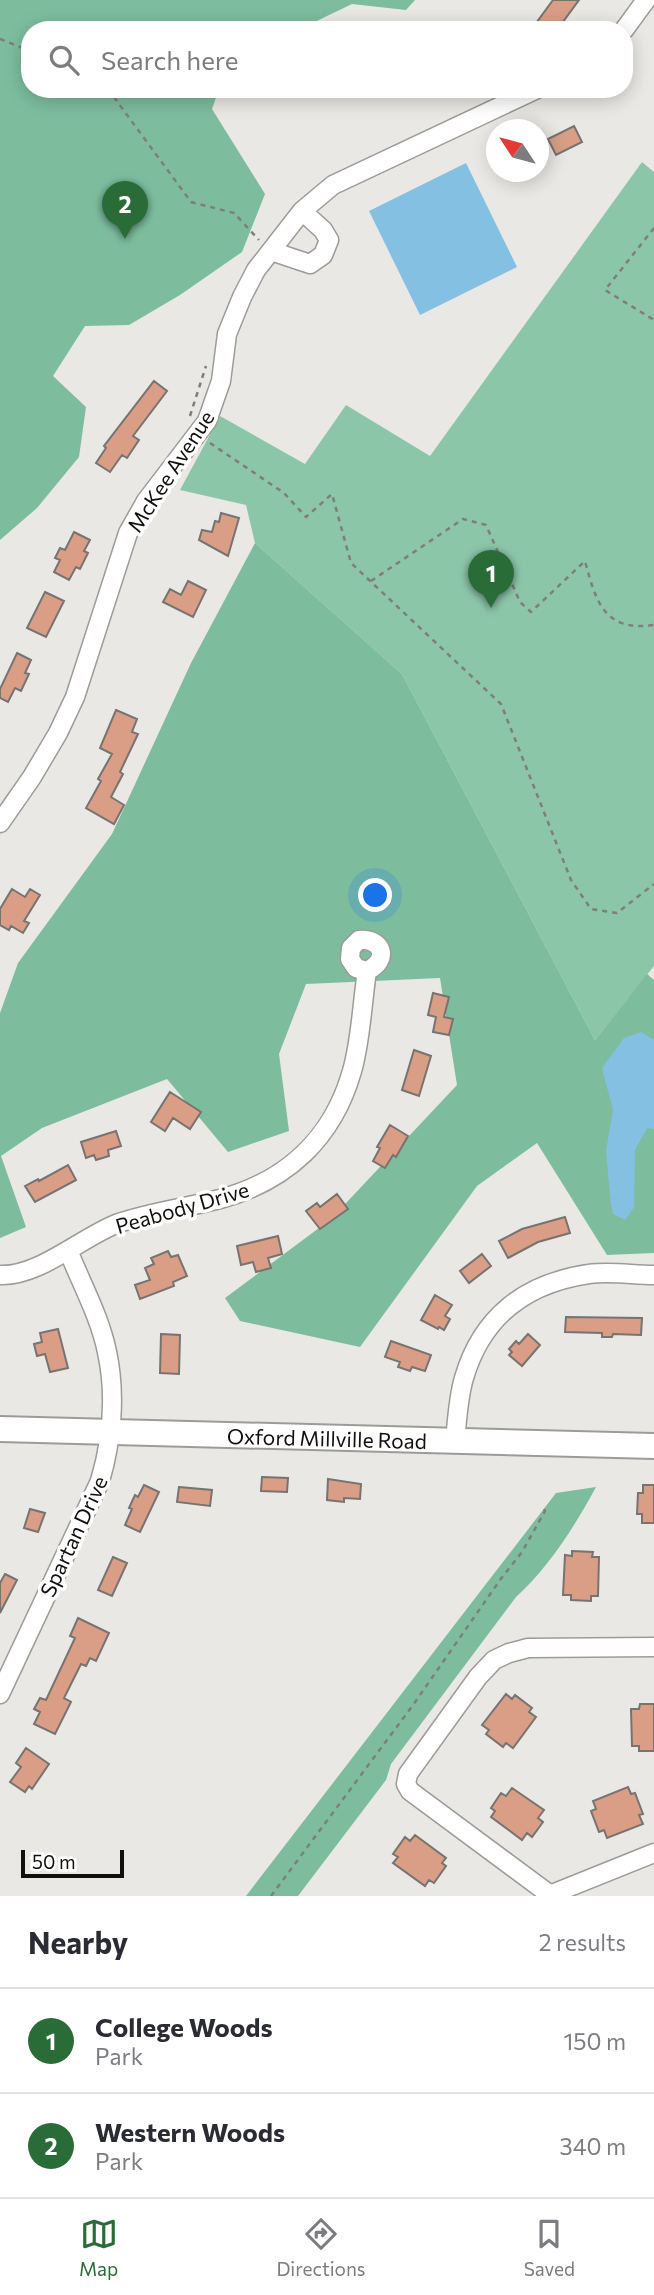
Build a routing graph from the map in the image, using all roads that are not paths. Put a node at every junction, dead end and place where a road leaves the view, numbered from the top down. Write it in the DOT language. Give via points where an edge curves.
graph roads {
  1 [pos="646,0"];
  2 [pos="631,21"];
  3 [pos="518,98"];
  4 [pos="302,211"];
  5 [pos="266,247"];
  6 [pos="0,823"];
  7 [pos="367,971"];
  8 [pos="68,1250"];
  9 [pos="0,1275"];
  10 [pos="654,1275"];
  11 [pos="0,1429"];
  12 [pos="110,1433"];
  13 [pos="455,1442"];
  14 [pos="654,1446"];
  15 [pos="654,1647"];
  16 [pos="0,1694"];
  17 [pos="654,1853"];
  18 [pos="548,1895"];
  1 -- 2 [label="street"];
  3 -- 4 [label="street, McKee Avenue" via="333,186"];
  4 -- 5 [label="street, McKee Avenue"];
  4 -- 5 [label="street" via="328,240 323,255 310,264"];
  5 -- 6 [label="street, McKee Avenue" via="227,334 208,421 146,501 128,533 75,696 58,733"];
  7 -- 8 [label="street, Peabody Drive" via="352,1070 333,1120 314,1144 258,1185 139,1216 103,1229"];
  8 -- 9 [label="street" via="41,1265"];
  8 -- 12 [label="street, Spartan Drive" via="107,1352"];
  10 -- 13 [label="street" via="591,1274 554,1282 517,1299 495,1318 477,1346 464,1378"];
  11 -- 12 [label="highway, Oxford Millville Road"];
  12 -- 13 [label="highway, Oxford Millville Road"];
  12 -- 16 [label="street, Spartan Drive" via="100,1480"];
  13 -- 14 [label="highway, Oxford Millville Road"];
  15 -- 18 [label="street" via="528,1648 494,1660 408,1774 410,1791"];
  17 -- 18 [label="street"];
}
